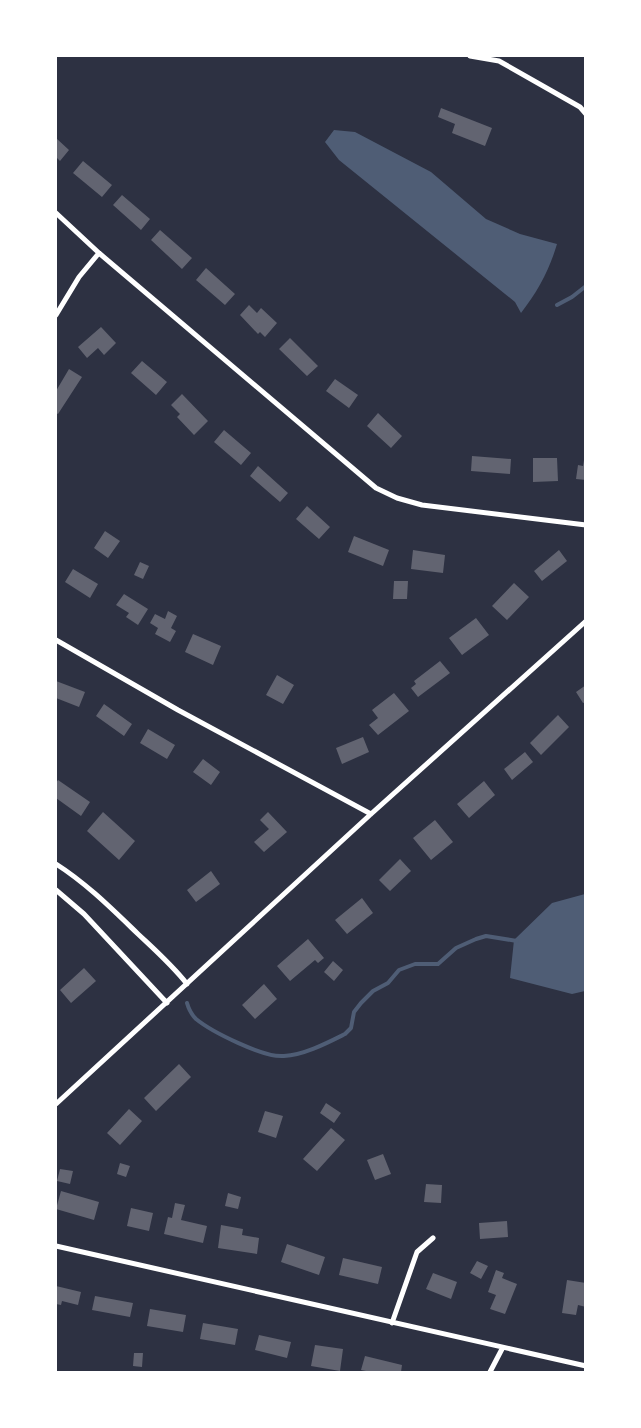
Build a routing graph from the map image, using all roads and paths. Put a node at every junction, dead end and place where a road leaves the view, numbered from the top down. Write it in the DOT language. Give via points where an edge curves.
graph roads {
  1 [pos="470,56"];
  2 [pos="585,114"];
  3 [pos="56,213"];
  4 [pos="99,253"];
  5 [pos="56,315"];
  6 [pos="585,525"];
  7 [pos="585,621"];
  8 [pos="56,640"];
  9 [pos="372,814"];
  10 [pos="56,864"];
  11 [pos="56,890"];
  12 [pos="187,984"];
  13 [pos="167,1003"];
  14 [pos="56,1104"];
  15 [pos="433,1238"];
  16 [pos="56,1245"];
  17 [pos="392,1323"];
  18 [pos="502,1349"];
  19 [pos="585,1366"];
  20 [pos="490,1372"];
  1 -- 2 [label="street" via="499,61 580,106"];
  3 -- 4 [label="street"];
  4 -- 5 [label="street"];
  4 -- 6 [label="street" via="376,488 422,505"];
  7 -- 9 [label="street"];
  8 -- 9 [label="street"];
  9 -- 12 [label="street"];
  10 -- 12 [label="street" via="77,878"];
  11 -- 13 [label="street" via="84,914"];
  12 -- 13 [label="street"];
  13 -- 14 [label="street"];
  15 -- 17 [label="street" via="417,1252"];
  16 -- 17 [label="street"];
  17 -- 18 [label="street"];
  18 -- 19 [label="street"];
  18 -- 20 [label="street"];
}
